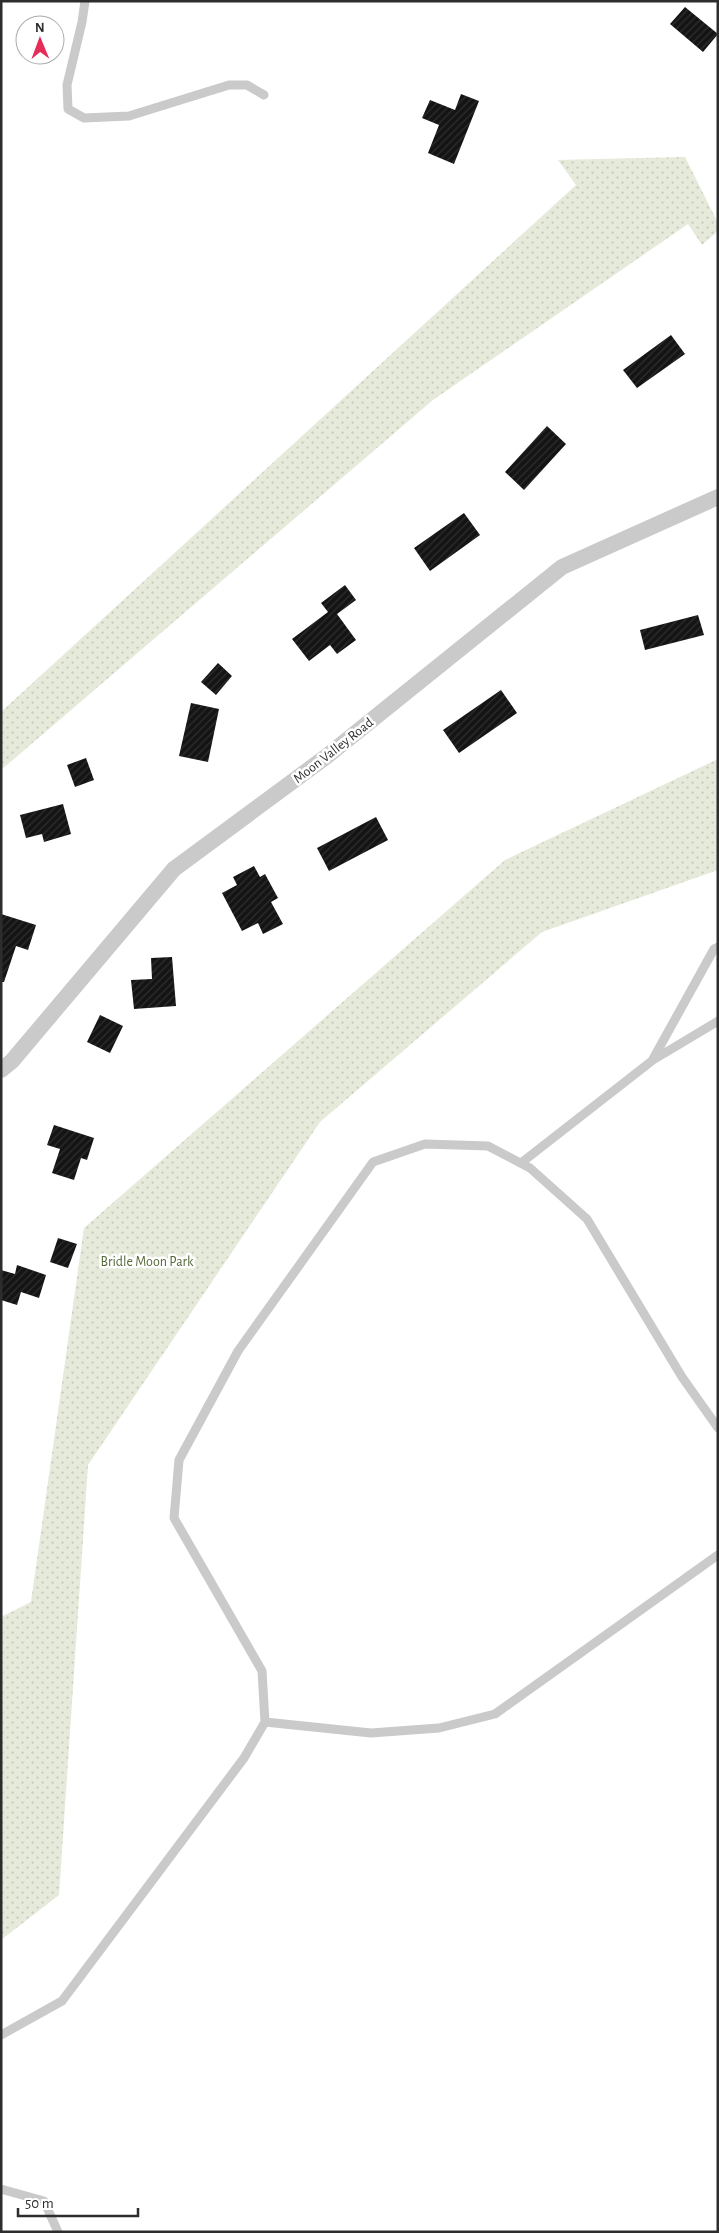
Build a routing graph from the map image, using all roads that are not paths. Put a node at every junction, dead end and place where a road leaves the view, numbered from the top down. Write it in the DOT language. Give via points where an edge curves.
graph roads {
  1 [pos="85,1"];
  2 [pos="264,95"];
  3 [pos="718,497"];
  4 [pos="718,947"];
  5 [pos="718,1021"];
  6 [pos="653,1060"];
  7 [pos="1,1070"];
  8 [pos="521,1163"];
  9 [pos="718,1428"];
  10 [pos="718,1555"];
  11 [pos="264,1722"];
  12 [pos="1,2035"];
  13 [pos="1,2189"];
  14 [pos="58,2232"];
  1 -- 2 [label="lane" via="67,85 68,109 84,118 130,116 229,85 246,85"];
  3 -- 7 [label="street, Moon Valley Road" via="562,567 327,756 174,869"];
  4 -- 6 [label="lane"];
  5 -- 6 [label="lane"];
  6 -- 8 [label="lane"];
  8 -- 9 [label="lane" via="587,1219 682,1377"];
  8 -- 11 [label="lane" via="488,1146 425,1144 374,1162 238,1351 179,1460 174,1518 262,1671"];
  10 -- 11 [label="lane" via="495,1714 439,1728 371,1733"];
  11 -- 12 [label="lane" via="244,1758 62,2001"];
  13 -- 14 [label="lane" via="44,2201"];
}
